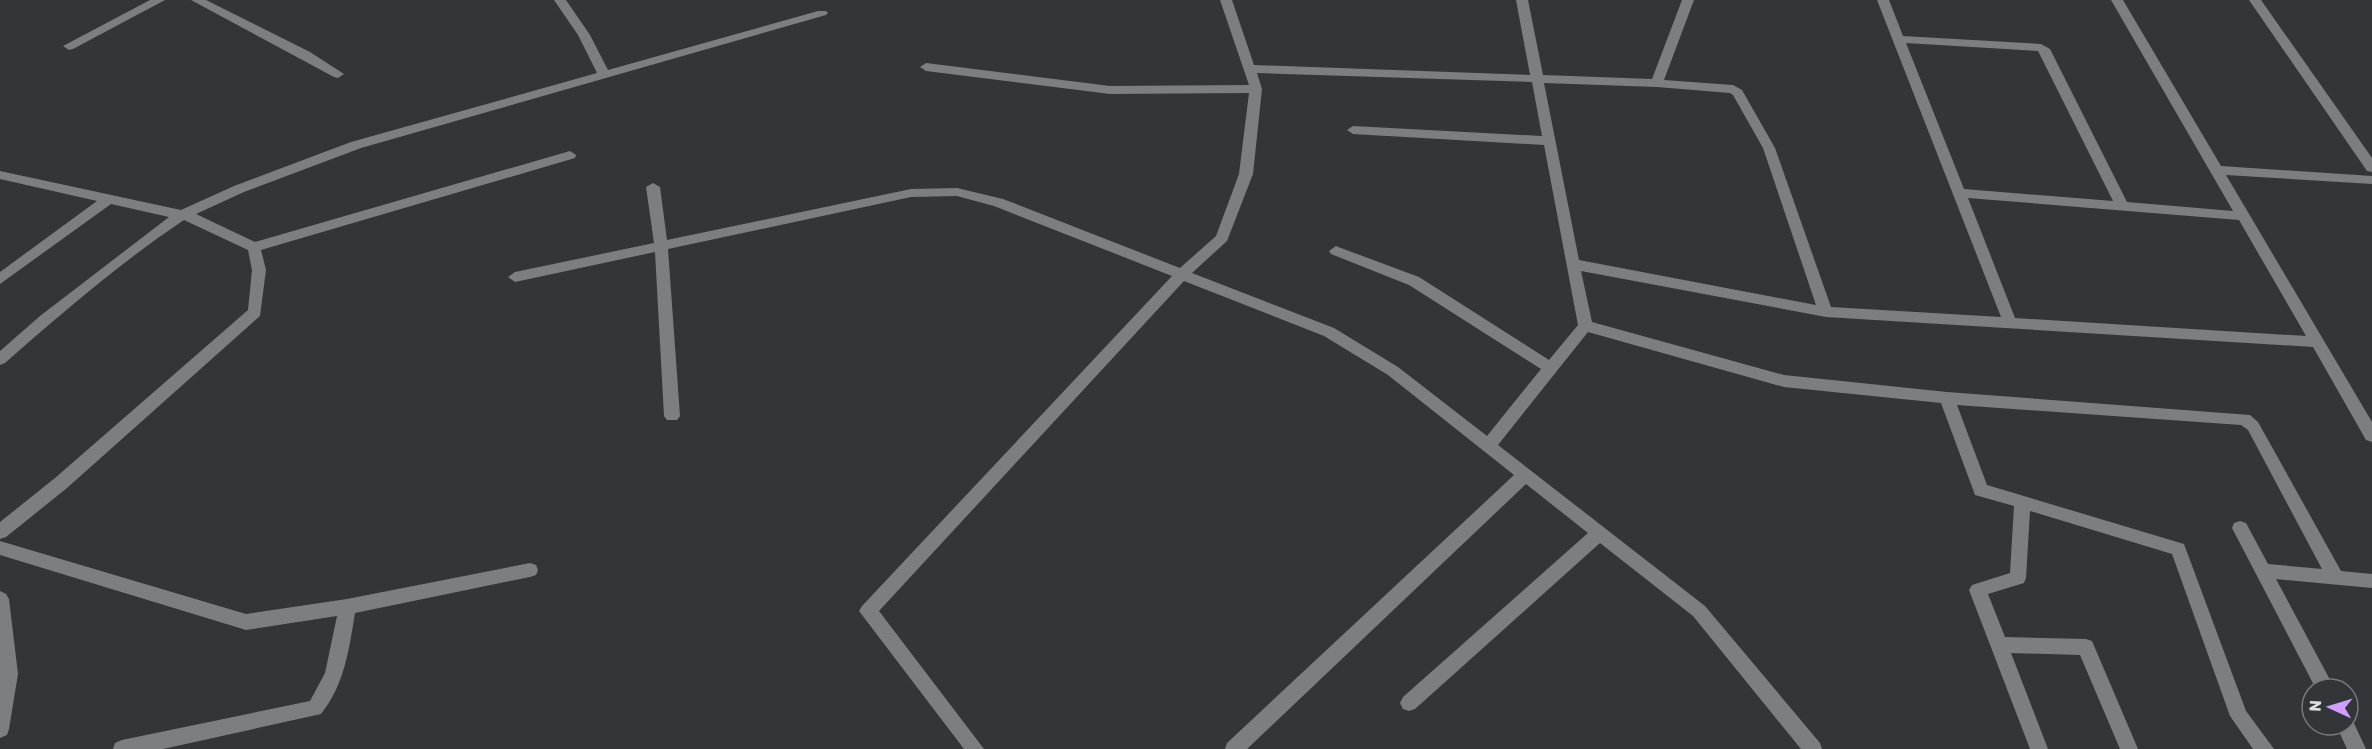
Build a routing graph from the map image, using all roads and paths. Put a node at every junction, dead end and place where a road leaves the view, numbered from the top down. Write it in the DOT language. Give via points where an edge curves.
graph roads {
  1 [pos="159,0"];
  2 [pos="197,0"];
  3 [pos="560,0"];
  4 [pos="1226,0"];
  5 [pos="1522,0"];
  6 [pos="1688,0"];
  7 [pos="1883,0"];
  8 [pos="2117,0"];
  9 [pos="2255,0"];
  10 [pos="822,13"];
  11 [pos="1898,39"];
  12 [pos="69,46"];
  13 [pos="926,67"];
  14 [pos="1251,69"];
  15 [pos="338,74"];
  16 [pos="605,76"];
  17 [pos="1537,79"];
  18 [pos="1657,83"];
  19 [pos="1256,89"];
  20 [pos="1353,130"];
  21 [pos="1549,141"];
  22 [pos="570,155"];
  23 [pos="2372,168"];
  24 [pos="2216,170"];
  25 [pos="0,175"];
  26 [pos="2372,180"];
  27 [pos="653,187"];
  28 [pos="1960,193"];
  29 [pos="109,200"];
  30 [pos="2122,206"];
  31 [pos="182,215"];
  32 [pos="2244,216"];
  33 [pos="661,246"];
  34 [pos="254,247"];
  35 [pos="1336,251"];
  36 [pos="1573,264"];
  37 [pos="1182,274"];
  38 [pos="516,277"];
  39 [pos="0,279"];
  40 [pos="1826,312"];
  41 [pos="2010,322"];
  42 [pos="1585,326"];
  43 [pos="2316,342"];
  44 [pos="0,359"];
  45 [pos="1551,369"];
  46 [pos="1947,398"];
  47 [pos="672,416"];
  48 [pos="2372,436"];
  49 [pos="1488,446"];
  50 [pos="1525,475"];
  51 [pos="2022,502"];
  52 [pos="2240,528"];
  53 [pos="0,532"];
  54 [pos="1600,533"];
  55 [pos="0,548"];
  56 [pos="530,570"];
  57 [pos="2265,571"];
  58 [pos="2336,578"];
  59 [pos="2372,581"];
  60 [pos="0,599"];
  61 [pos="348,607"];
  62 [pos="2000,645"];
  63 [pos="2320,677"];
  64 [pos="1409,703"];
  65 [pos="0,729"];
  66 [pos="122,749"];
  67 [pos="975,749"];
  68 [pos="1234,749"];
  69 [pos="1813,749"];
  70 [pos="2038,749"];
  71 [pos="2129,749"];
  72 [pos="2265,749"];
  1 -- 12 [label="street"];
  2 -- 15 [label="street"];
  3 -- 16 [label="street"];
  4 -- 14 [label="street"];
  5 -- 17 [label="street"];
  6 -- 18 [label="street"];
  7 -- 11 [label="street"];
  8 -- 24 [label="street"];
  9 -- 23 [label="street"];
  10 -- 16 [label="street"];
  11 -- 28 [label="street"];
  11 -- 30 [label="street" via="2041,48"];
  13 -- 19 [label="street" via="1110,90"];
  14 -- 17 [label="street"];
  14 -- 19 [label="street"];
  16 -- 31 [label="street" via="356,145"];
  17 -- 18 [label="street"];
  17 -- 21 [label="street"];
  18 -- 40 [label="street" via="1725,87 1738,93 1769,148"];
  19 -- 37 [label="street" via="1246,174 1222,238"];
  20 -- 21 [label="street"];
  21 -- 36 [label="street"];
  22 -- 34 [label="street"];
  24 -- 26 [label="street"];
  24 -- 32 [label="street"];
  25 -- 29 [label="street"];
  27 -- 33 [label="street"];
  28 -- 30 [label="street"];
  28 -- 41 [label="street"];
  29 -- 31 [label="street"];
  29 -- 39 [label="street"];
  30 -- 32 [label="street"];
  31 -- 34 [label="street"];
  31 -- 44 [label="street"];
  32 -- 43 [label="street"];
  33 -- 37 [label="street" via="910,193 957,192 998,202"];
  33 -- 38 [label="street"];
  33 -- 47 [label="street"];
  34 -- 53 [label="street" via="260,270 255,312"];
  35 -- 45 [label="street" via="1414,281"];
  36 -- 40 [label="street"];
  36 -- 42 [label="street"];
  37 -- 49 [label="street" via="1329,332 1393,371"];
  37 -- 67 [label="street" via="868,611"];
  40 -- 41 [label="street"];
  41 -- 43 [label="street"];
  42 -- 45 [label="street"];
  42 -- 46 [label="street" via="1784,381"];
  43 -- 48 [label="street"];
  45 -- 49 [label="street"];
  46 -- 51 [label="street" via="1981,490"];
  46 -- 58 [label="street" via="2245,419 2253,426"];
  49 -- 50 [label="street"];
  50 -- 54 [label="street"];
  50 -- 68 [label="street"];
  51 -- 62 [label="street" via="2018,578 1978,590"];
  51 -- 72 [label="street" via="2178,549 2239,716"];
  52 -- 57 [label="street"];
  54 -- 64 [label="street"];
  54 -- 69 [label="street" via="1699,611"];
  55 -- 61 [label="street" via="246,622"];
  56 -- 61 [label="street"];
  57 -- 58 [label="street"];
  57 -- 63 [label="street"];
  58 -- 59 [label="street"];
  60 -- 65 [label="street" via="9,674"];
  61 -- 66 [label="street" via="326,697 315,708"];
  62 -- 70 [label="street"];
  62 -- 71 [label="street" via="2086,647"];
}
